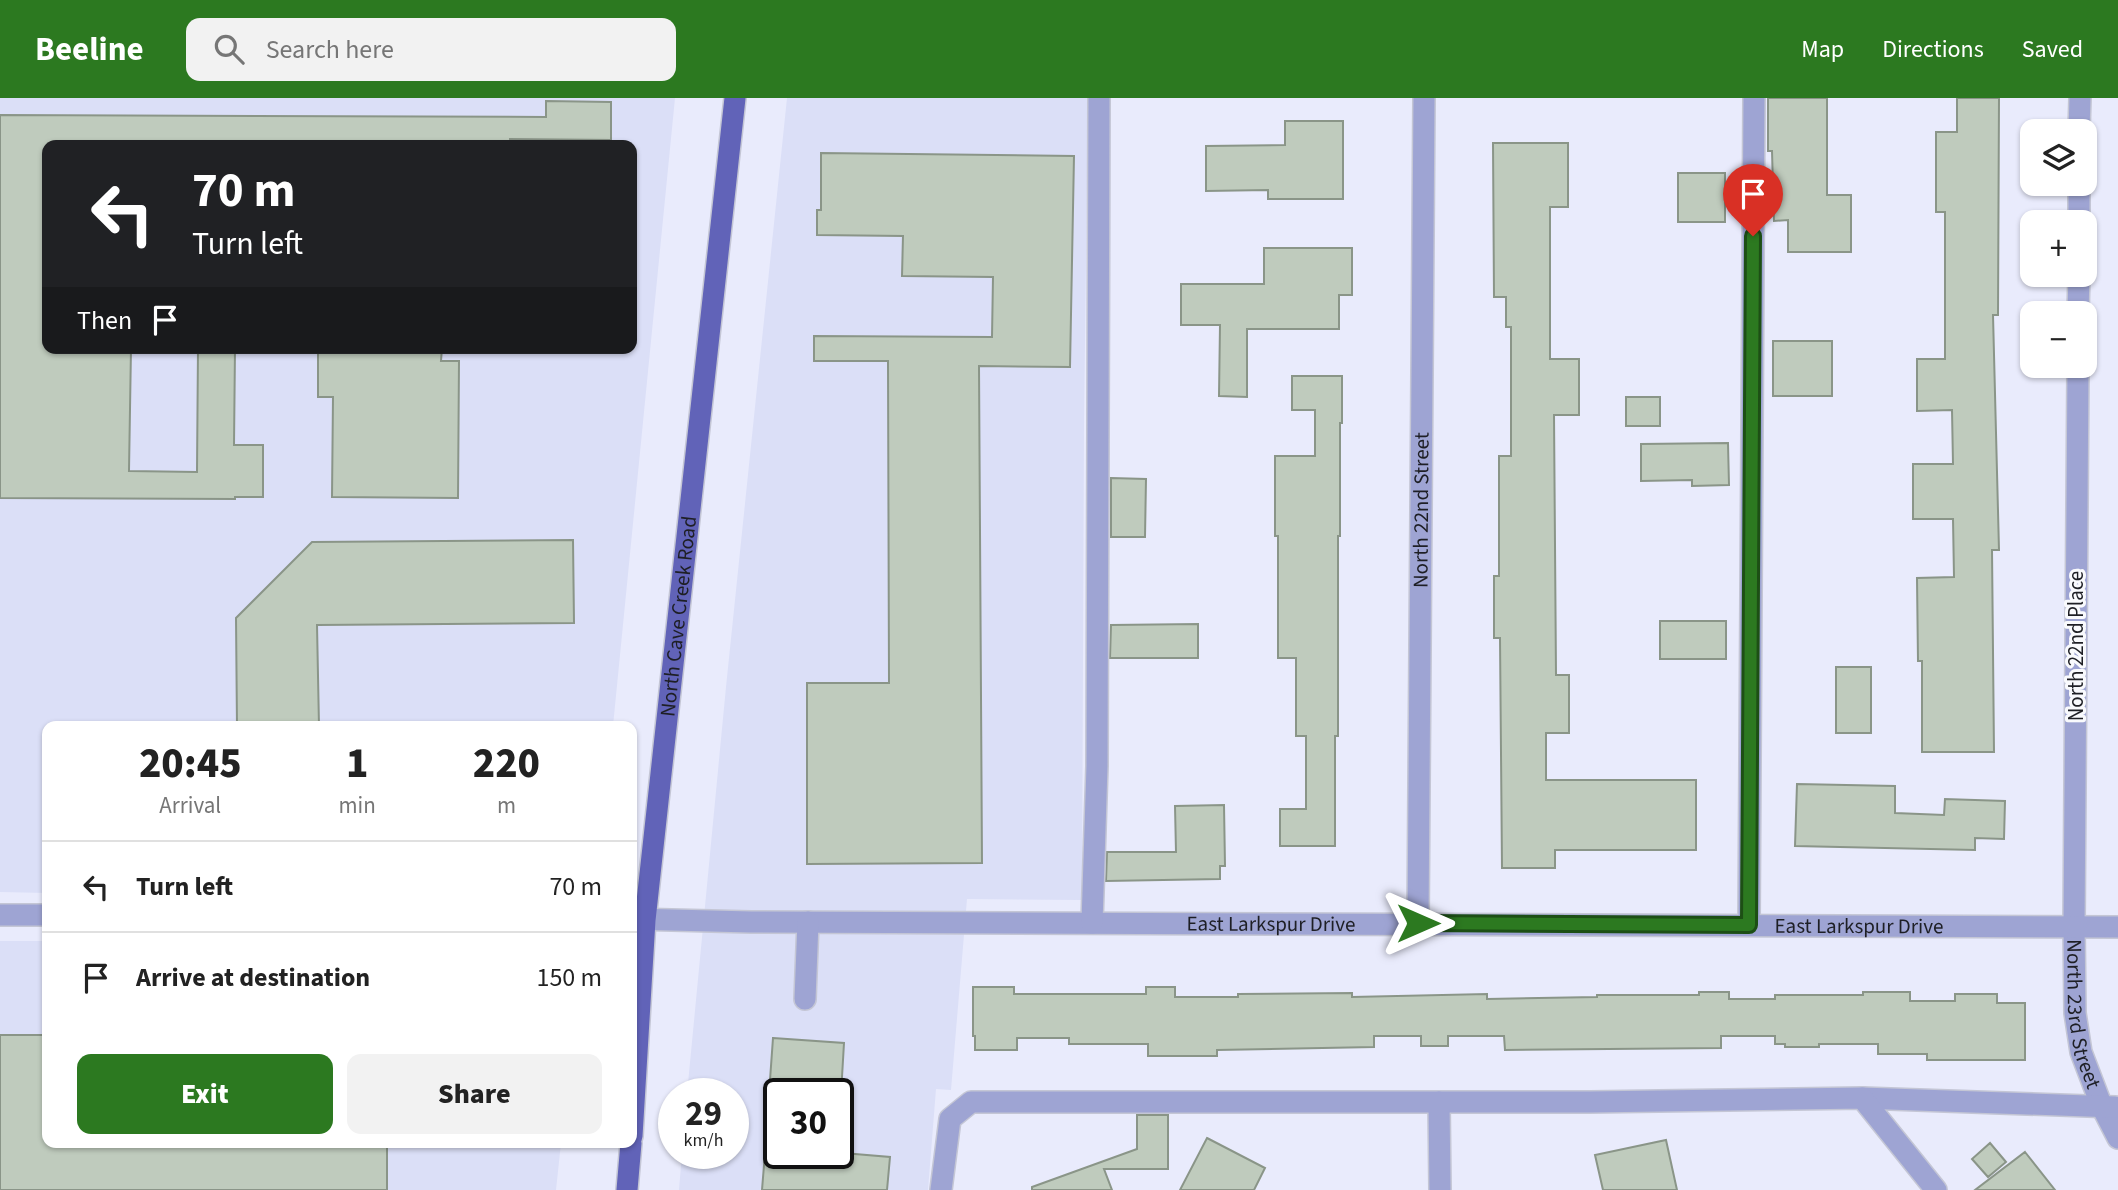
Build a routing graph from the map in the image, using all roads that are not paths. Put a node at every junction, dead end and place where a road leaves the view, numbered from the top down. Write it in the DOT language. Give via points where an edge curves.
graph roads {
  1 [pos="735,98"];
  2 [pos="1099,98"];
  3 [pos="1424,98"];
  4 [pos="1754,98"];
  5 [pos="2080,98"];
  6 [pos="2079,119"];
  7 [pos="2078,378"];
  8 [pos="0,915"];
  9 [pos="42,915"];
  10 [pos="638,919"];
  11 [pos="808,922"];
  12 [pos="1092,923"];
  13 [pos="1418,923"];
  14 [pos="1749,925"];
  15 [pos="2074,927"];
  16 [pos="2118,927"];
  17 [pos="637,955"];
  18 [pos="805,999"];
  19 [pos="1862,1098"];
  20 [pos="1439,1102"];
  21 [pos="2110,1107"];
  22 [pos="2118,1138"];
  23 [pos="631,1148"];
  24 [pos="627,1190"];
  25 [pos="941,1190"];
  26 [pos="1440,1190"];
  27 [pos="1936,1190"];
  1 -- 10 [label="main road, North Cave Creek Road"];
  2 -- 12 [label="street" via="1097,766"];
  3 -- 13 [label="street, North 22nd Street"];
  4 -- 14 [label="street"];
  5 -- 6 [label="street"];
  7 -- 15 [label="street, North 22nd Place"];
  8 -- 9 [label="street"];
  10 -- 11 [label="street, East Larkspur Drive"];
  10 -- 17 [label="main road, North Cave Creek Road"];
  11 -- 12 [label="street, East Larkspur Drive"];
  11 -- 18 [label="street"];
  12 -- 13 [label="street, East Larkspur Drive"];
  13 -- 14 [label="street, East Larkspur Drive"];
  14 -- 15 [label="street, East Larkspur Drive"];
  15 -- 16 [label="street, East Larkspur Drive"];
  15 -- 21 [label="street, North 23rd Street" via="2075,1013 2081,1052"];
  19 -- 20 [label="street"];
  19 -- 21 [label="street"];
  19 -- 27 [label="street"];
  20 -- 25 [label="street" via="971,1102 950,1119"];
  20 -- 26 [label="street"];
  21 -- 22 [label="street, North 23rd Street"];
  23 -- 24 [label="main road"];
}
